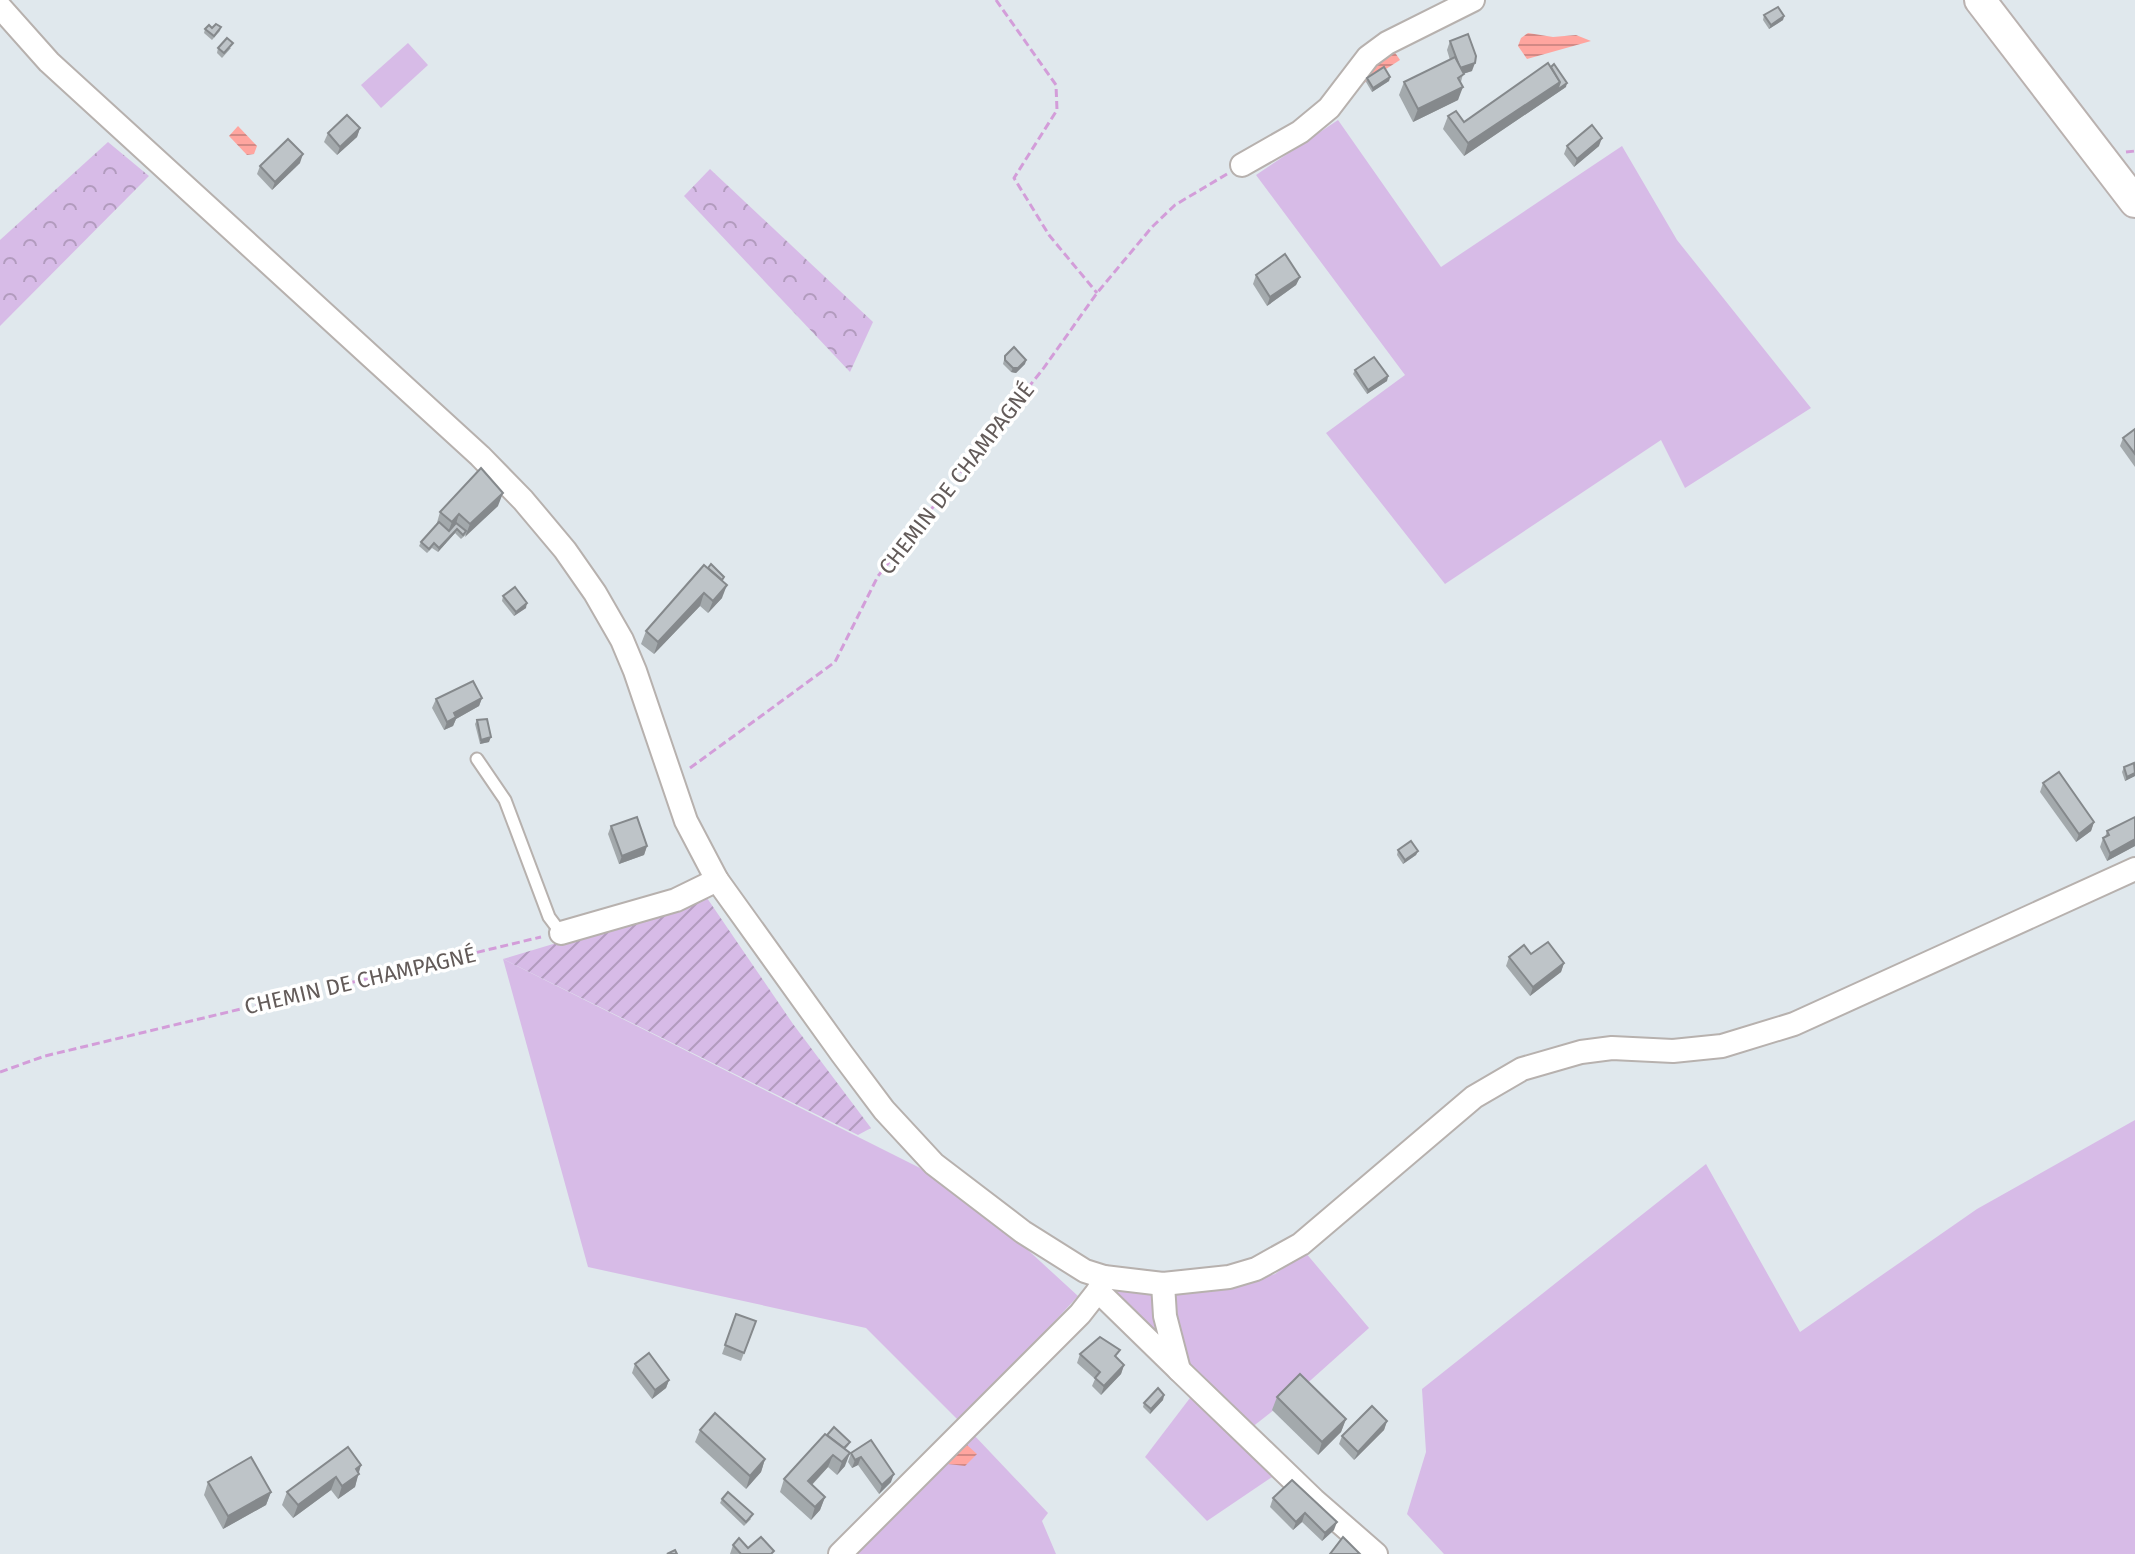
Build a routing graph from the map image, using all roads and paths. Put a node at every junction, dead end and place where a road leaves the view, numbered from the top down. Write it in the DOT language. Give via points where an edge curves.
graph roads {
  1 [pos="996,0"];
  2 [pos="1473,0"];
  3 [pos="1980,0"];
  4 [pos="0,7"];
  5 [pos="1242,165"];
  6 [pos="2135,202"];
  7 [pos="1097,293"];
  8 [pos="477,759"];
  9 [pos="672,784"];
  10 [pos="2135,869"];
  11 [pos="717,880"];
  12 [pos="561,933"];
  13 [pos="0,1072"];
  14 [pos="1101,1284"];
  15 [pos="1163,1284"];
  16 [pos="1179,1370"];
  17 [pos="840,1554"];
  18 [pos="1376,1554"];
  1 -- 7 [label="path" via="1056,85 1057,110 1014,178 1049,235"];
  2 -- 5 [label="street" via="1387,43 1368,57 1329,108 1300,132"];
  3 -- 6 [label="street"];
  4 -- 9 [label="street" via="49,62 523,500 565,550 622,640"];
  5 -- 7 [label="path, CHEMIN DE CHAMPAGNÉ" via="1175,205"];
  7 -- 9 [label="path, CHEMIN DE CHAMPAGNÉ" via="878,576 835,662"];
  8 -- 12 [label="lane" via="505,800 549,917"];
  9 -- 11 [label="street"];
  10 -- 15 [label="street" via="1756,1038 1673,1051 1581,1052 1522,1069 1474,1097 1282,1257 1229,1277"];
  11 -- 12 [label="street" via="676,900"];
  11 -- 14 [label="street" via="915,1146 1023,1232"];
  12 -- 13 [label="path, CHEMIN DE CHAMPAGNÉ" via="76,1049"];
  14 -- 15 [label="street"];
  14 -- 16 [label="street"];
  14 -- 17 [label="street" via="1080,1314"];
  15 -- 16 [label="street"];
  16 -- 18 [label="street"];
}
